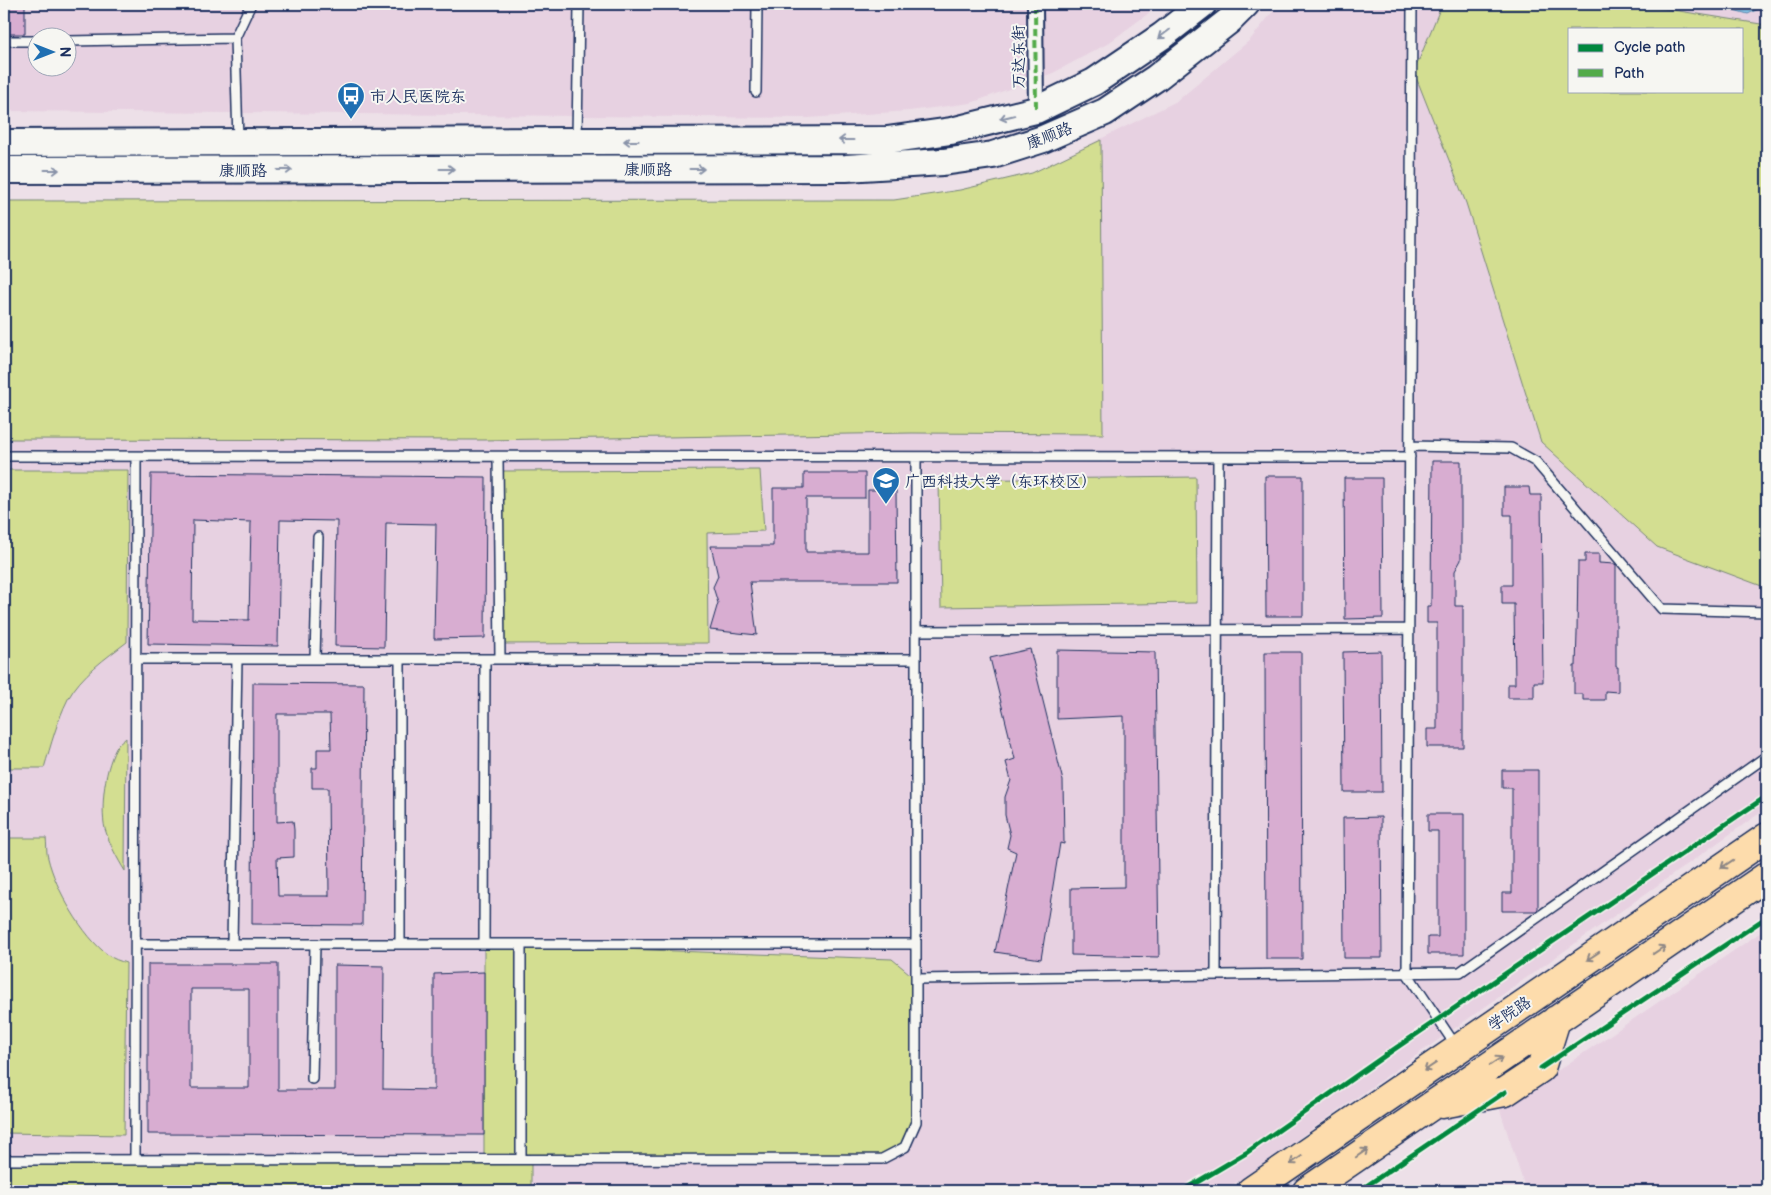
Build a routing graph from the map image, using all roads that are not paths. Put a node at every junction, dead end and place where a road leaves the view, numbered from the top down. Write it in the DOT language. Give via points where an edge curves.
graph roads {
  1 [pos="251,4"];
  2 [pos="579,4"];
  3 [pos="757,4"];
  4 [pos="1035,4"];
  5 [pos="1203,4"];
  6 [pos="1246,4"];
  7 [pos="1412,4"];
  8 [pos="235,38"];
  9 [pos="78,40"];
  10 [pos="4,41"];
  11 [pos="28,41"];
  12 [pos="756,92"];
  13 [pos="1036,110"];
  14 [pos="577,141"];
  15 [pos="238,142"];
  16 [pos="4,143"];
  17 [pos="4,170"];
  18 [pos="1410,446"];
  19 [pos="4,456"];
  20 [pos="136,457"];
  21 [pos="916,457"];
  22 [pos="1218,457"];
  23 [pos="1410,457"];
  24 [pos="498,458"];
  25 [pos="318,537"];
  26 [pos="1767,612"];
  27 [pos="1409,628"];
  28 [pos="1217,630"];
  29 [pos="916,631"];
  30 [pos="485,659"];
  31 [pos="500,659"];
  32 [pos="916,659"];
  33 [pos="136,660"];
  34 [pos="237,660"];
  35 [pos="315,660"];
  36 [pos="400,660"];
  37 [pos="1767,756"];
  38 [pos="1767,837"];
  39 [pos="1767,876"];
  40 [pos="136,944"];
  41 [pos="232,944"];
  42 [pos="315,944"];
  43 [pos="400,944"];
  44 [pos="484,944"];
  45 [pos="521,944"];
  46 [pos="916,944"];
  47 [pos="1408,973"];
  48 [pos="1216,974"];
  49 [pos="916,979"];
  50 [pos="1458,1048"];
  51 [pos="312,1079"];
  52 [pos="521,1159"];
  53 [pos="4,1160"];
  54 [pos="135,1160"];
  55 [pos="1251,1191"];
  56 [pos="1307,1191"];
  1 -- 8 [label="lane"];
  2 -- 14 [label="lane"];
  3 -- 12 [label="lane"];
  4 -- 13 [label="street, 万达东街"];
  5 -- 13 [label="main road, 康顺路, one-way" via="1094,82"];
  17 -- 6 [label="main road, 康顺路, one-way" via="837,168 943,162 993,155 1043,139 1105,112 1156,78"];
  7 -- 18 [label="lane"];
  8 -- 9 [label="lane"];
  8 -- 15 [label="lane"];
  10 -- 11 [label="lane"];
  13 -- 14 [label="main road, 康顺路, one-way" via="951,131 887,140"];
  14 -- 15 [label="main road, 康顺路"];
  15 -- 16 [label="main road, 康顺路"];
  18 -- 23 [label="lane"];
  18 -- 26 [label="lane" via="1511,448 1536,462 1662,609"];
  19 -- 20 [label="lane"];
  20 -- 24 [label="lane"];
  20 -- 33 [label="lane"];
  21 -- 22 [label="lane"];
  21 -- 24 [label="lane"];
  21 -- 29 [label="lane"];
  22 -- 23 [label="lane"];
  22 -- 28 [label="lane"];
  23 -- 27 [label="lane"];
  24 -- 31 [label="lane"];
  25 -- 35 [label="lane"];
  27 -- 28 [label="lane"];
  27 -- 47 [label="lane"];
  28 -- 29 [label="lane"];
  28 -- 48 [label="lane"];
  29 -- 32 [label="lane"];
  30 -- 31 [label="lane"];
  30 -- 36 [label="lane"];
  30 -- 44 [label="lane"];
  31 -- 32 [label="lane"];
  32 -- 46 [label="lane"];
  33 -- 34 [label="lane"];
  33 -- 40 [label="lane"];
  34 -- 35 [label="lane"];
  34 -- 41 [label="lane"];
  35 -- 36 [label="lane"];
  36 -- 43 [label="lane"];
  37 -- 47 [label="lane" via="1460,972"];
  38 -- 50 [label="main road, 学院路, one-way"];
  56 -- 39 [label="main road, 学院路, one-way"];
  40 -- 41 [label="lane"];
  40 -- 54 [label="lane"];
  41 -- 42 [label="lane"];
  42 -- 43 [label="lane"];
  42 -- 51 [label="lane"];
  43 -- 44 [label="lane"];
  44 -- 45 [label="lane"];
  45 -- 46 [label="lane"];
  45 -- 52 [label="lane"];
  46 -- 49 [label="lane"];
  47 -- 48 [label="lane"];
  47 -- 50 [label="lane"];
  48 -- 49 [label="lane"];
  49 -- 52 [label="lane" via="916,1122 905,1146 882,1159"];
  50 -- 55 [label="main road, 学院路, one-way"];
  52 -- 54 [label="lane"];
  53 -- 54 [label="lane"];
}
